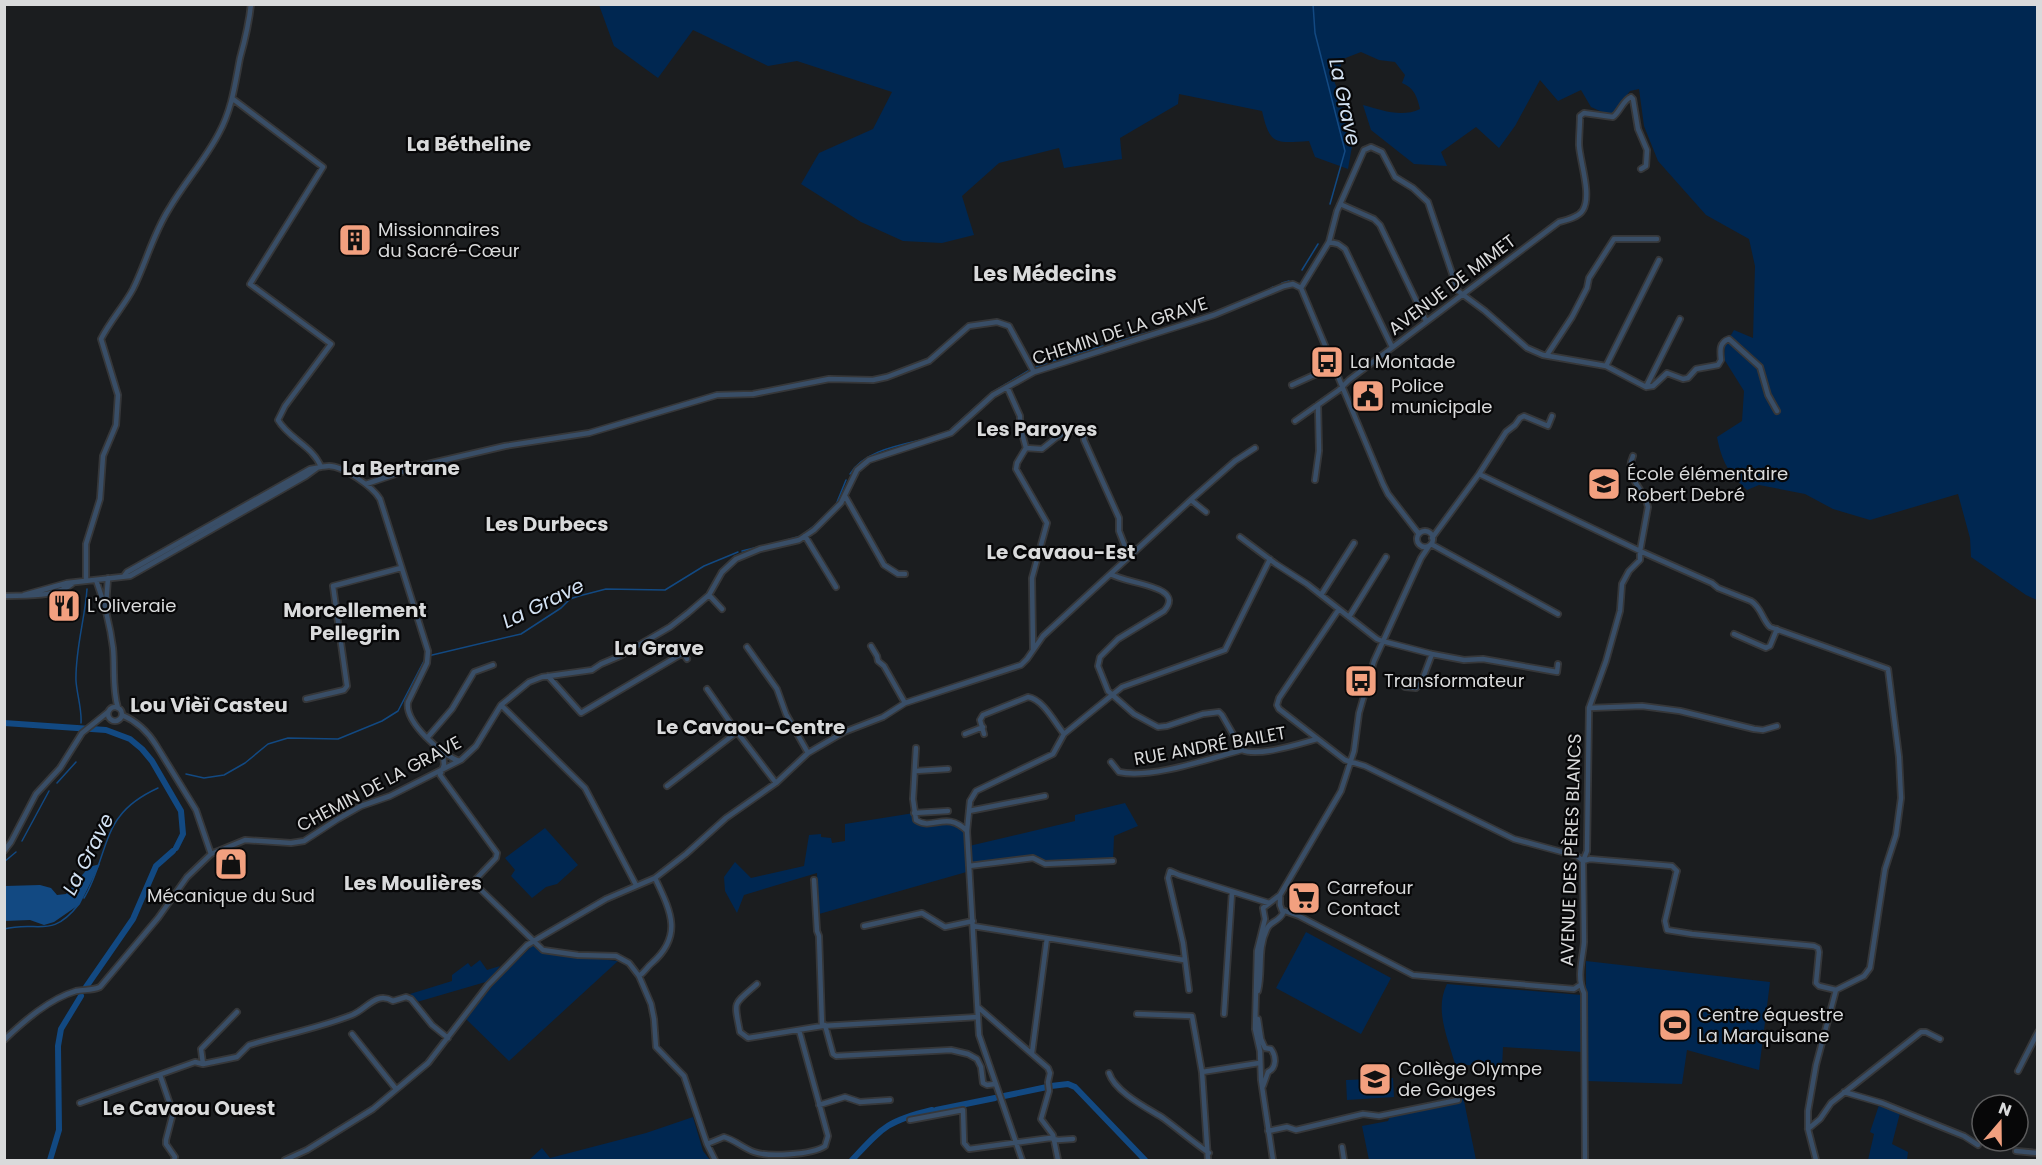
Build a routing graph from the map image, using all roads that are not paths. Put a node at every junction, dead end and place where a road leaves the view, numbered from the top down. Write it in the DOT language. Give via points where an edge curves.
graph roads {
  1 [pos="251,4"];
  2 [pos="233,99"];
  3 [pos="1641,169"];
  4 [pos="1340,204"];
  5 [pos="1657,239"];
  6 [pos="1329,242"];
  7 [pos="1659,260"];
  8 [pos="1301,288"];
  9 [pos="1463,294"];
  10 [pos="1680,319"];
  11 [pos="1426,321"];
  12 [pos="1392,347"];
  13 [pos="1547,355"];
  14 [pos="1334,366"];
  15 [pos="1606,366"];
  16 [pos="1034,372"];
  17 [pos="1292,385"];
  18 [pos="1007,387"];
  19 [pos="1343,387"];
  20 [pos="1646,387"];
  21 [pos="1318,405"];
  22 [pos="1777,411"];
  23 [pos="1552,416"];
  24 [pos="1295,421"];
  25 [pos="1026,448"];
  26 [pos="1256,448"];
  27 [pos="1633,456"];
  28 [pos="319,467"];
  29 [pos="1479,474"];
  30 [pos="1315,480"];
  31 [pos="366,484"];
  32 [pos="844,496"];
  33 [pos="1191,500"];
  34 [pos="1206,512"];
  35 [pos="1438,530"];
  36 [pos="1427,532"];
  37 [pos="1419,534"];
  38 [pos="805,536"];
  39 [pos="1240,537"];
  40 [pos="1431,542"];
  41 [pos="1354,543"];
  42 [pos="1420,545"];
  43 [pos="1640,551"];
  44 [pos="1129,557"];
  45 [pos="1386,557"];
  46 [pos="1421,558"];
  47 [pos="1270,559"];
  48 [pos="401,568"];
  49 [pos="905,574"];
  50 [pos="1111,574"];
  51 [pos="108,578"];
  52 [pos="96,580"];
  53 [pos="86,581"];
  54 [pos="836,587"];
  55 [pos="1321,595"];
  56 [pos="4,596"];
  57 [pos="709,596"];
  58 [pos="105,607"];
  59 [pos="722,609"];
  60 [pos="1339,609"];
  61 [pos="1558,614"];
  62 [pos="1349,617"];
  63 [pos="1776,629"];
  64 [pos="1734,633"];
  65 [pos="1383,641"];
  66 [pos="871,646"];
  67 [pos="747,647"];
  68 [pos="1033,649"];
  69 [pos="1432,654"];
  70 [pos="687,659"];
  71 [pos="1558,664"];
  72 [pos="493,665"];
  73 [pos="548,676"];
  74 [pos="1405,687"];
  75 [pos="707,689"];
  76 [pos="1112,696"];
  77 [pos="115,698"];
  78 [pos="306,699"];
  79 [pos="905,703"];
  80 [pos="501,705"];
  81 [pos="118,708"];
  82 [pos="1589,708"];
  83 [pos="110,710"];
  84 [pos="121,717"];
  85 [pos="109,719"];
  86 [pos="99,721"];
  87 [pos="1777,726"];
  88 [pos="982,727"];
  89 [pos="737,732"];
  90 [pos="965,734"];
  91 [pos="984,734"];
  92 [pos="1064,734"];
  93 [pos="427,738"];
  94 [pos="1317,739"];
  95 [pos="916,748"];
  96 [pos="1242,750"];
  97 [pos="443,753"];
  98 [pos="808,753"];
  99 [pos="459,761"];
  100 [pos="1112,762"];
  101 [pos="1351,762"];
  102 [pos="948,769"];
  103 [pos="441,770"];
  104 [pos="915,771"];
  105 [pos="776,783"];
  106 [pos="667,786"];
  107 [pos="1045,796"];
  108 [pos="948,811"];
  109 [pos="969,811"];
  110 [pos="914,813"];
  111 [pos="967,831"];
  112 [pos="4,851"];
  113 [pos="212,854"];
  114 [pos="1113,861"];
  115 [pos="1583,861"];
  116 [pos="969,866"];
  117 [pos="655,878"];
  118 [pos="814,880"];
  119 [pos="636,885"];
  120 [pos="1232,892"];
  121 [pos="1280,895"];
  122 [pos="1258,901"];
  123 [pos="1270,903"];
  124 [pos="1263,908"];
  125 [pos="1281,908"];
  126 [pos="1265,919"];
  127 [pos="1273,922"];
  128 [pos="973,923"];
  129 [pos="864,926"];
  130 [pos="1047,938"];
  131 [pos="534,942"];
  132 [pos="1184,960"];
  133 [pos="639,976"];
  134 [pos="757,984"];
  135 [pos="1580,986"];
  136 [pos="1189,990"];
  137 [pos="1836,990"];
  138 [pos="1257,996"];
  139 [pos="978,1007"];
  140 [pos="237,1012"];
  141 [pos="1137,1014"];
  142 [pos="1224,1014"];
  143 [pos="978,1017"];
  144 [pos="824,1025"];
  145 [pos="799,1030"];
  146 [pos="2037,1032"];
  147 [pos="352,1034"];
  148 [pos="448,1038"];
  149 [pos="1940,1039"];
  150 [pos="4,1041"];
  151 [pos="1263,1050"];
  152 [pos="1032,1053"];
  153 [pos="203,1064"];
  154 [pos="1260,1065"];
  155 [pos="2018,1071"];
  156 [pos="1202,1072"];
  157 [pos="1268,1072"];
  158 [pos="1108,1073"];
  159 [pos="160,1075"];
  160 [pos="995,1084"];
  161 [pos="1263,1086"];
  162 [pos="396,1089"];
  163 [pos="1844,1092"];
  164 [pos="890,1100"];
  165 [pos="1458,1100"];
  166 [pos="80,1103"];
  167 [pos="819,1105"];
  168 [pos="910,1120"];
  169 [pos="1808,1129"];
  170 [pos="1268,1131"];
  171 [pos="1054,1139"];
  172 [pos="1073,1139"];
  173 [pos="1970,1140"];
  174 [pos="1016,1141"];
  175 [pos="707,1144"];
  176 [pos="1342,1147"];
  177 [pos="1209,1153"];
  178 [pos="174,1161"];
  179 [pos="285,1161"];
  180 [pos="715,1161"];
  181 [pos="1022,1161"];
  182 [pos="1059,1161"];
  183 [pos="1208,1161"];
  184 [pos="1273,1161"];
  185 [pos="1344,1161"];
  186 [pos="1585,1161"];
  187 [pos="1816,1161"];
  1 -- 2 [label="street"];
  2 -- 28 [label="street" via="323,167 250,284 331,344 278,420 318,458"];
  2 -- 53 [label="street" via="218,135 169,208 131,292 101,339 117,395 116,425 103,456 100,499 86,544"];
  3 -- 9 [label="street, AVENUE DE MIMET" via="1646,165 1647,150 1631,97 1613,117 1584,113 1580,116 1579,144 1585,208 1559,222"];
  4 -- 6 [label="street"];
  4 -- 9 [label="street" via="1366,148 1382,152 1395,177 1428,202 1458,291"];
  4 -- 11 [label="street" via="1380,225"];
  5 -- 13 [label="street" via="1614,239"];
  6 -- 8 [label="street"];
  6 -- 12 [label="street" via="1345,249"];
  7 -- 15 [label="street"];
  8 -- 14 [label="street"];
  8 -- 16 [label="street, CHEMIN DE LA GRAVE" via="1293,284 1284,286 1214,315"];
  9 -- 11 [label="street, AVENUE DE MIMET"];
  9 -- 13 [label="street" via="1527,348"];
  10 -- 20 [label="street"];
  11 -- 12 [label="street, AVENUE DE MIMET"];
  12 -- 19 [label="street, AVENUE DE MIMET"];
  13 -- 15 [label="street"];
  14 -- 17 [label="street"];
  14 -- 19 [label="street"];
  15 -- 20 [label="street"];
  16 -- 18 [label="street, CHEMIN DE LA GRAVE"];
  16 -- 31 [label="street" via="1009,326 979,323 969,326 929,361 887,377 829,379 753,394 717,395 588,433 505,446 419,466"];
  18 -- 25 [label="street" via="1020,416"];
  18 -- 32 [label="street, CHEMIN DE LA GRAVE" via="951,434 869,460 857,470"];
  19 -- 21 [label="street, AVENUE DE MIMET"];
  19 -- 37 [label="street" via="1388,494"];
  20 -- 22 [label="street" via="1653,386 1667,373 1683,379 1696,369 1718,365 1721,344 1729,339 1760,367"];
  21 -- 24 [label="street, AVENUE DE MIMET"];
  21 -- 30 [label="street"];
  23 -- 29 [label="street" via="1548,426 1522,416 1506,432"];
  25 -- 44 [label="street" via="1042,449 1057,437 1081,427 1084,430 1084,440 1119,518 1119,531"];
  25 -- 68 [label="street" via="1016,469 1047,524 1032,578"];
  26 -- 33 [label="street"];
  27 -- 43 [label="street, AVENUE DES PÈRES BLANCS" via="1629,463 1631,476 1648,507"];
  28 -- 31 [label="street" via="335,466"];
  28 -- 51 [label="street" via="130,576"];
  29 -- 35 [label="street"];
  29 -- 43 [label="street"];
  31 -- 48 [label="street" via="380,499"];
  32 -- 38 [label="street, CHEMIN DE LA GRAVE" via="827,518"];
  32 -- 49 [label="street" via="884,565"];
  33 -- 34 [label="street"];
  33 -- 44 [label="street"];
  35 -- 36 [label="street"];
  35 -- 40 [label="street"];
  36 -- 37 [label="street"];
  36 -- 40 [label="street"];
  37 -- 42 [label="street"];
  38 -- 54 [label="street"];
  38 -- 57 [label="street, CHEMIN DE LA GRAVE" via="736,560 722,572"];
  39 -- 47 [label="street"];
  40 -- 42 [label="street"];
  40 -- 46 [label="street"];
  40 -- 61 [label="street"];
  41 -- 55 [label="street"];
  42 -- 46 [label="street"];
  43 -- 63 [label="street" via="1751,601 1765,622"];
  43 -- 82 [label="street, AVENUE DES PÈRES BLANCS" via="1640,560 1622,584 1617,621"];
  44 -- 50 [label="street"];
  45 -- 62 [label="street"];
  46 -- 65 [label="street"];
  47 -- 55 [label="street"];
  47 -- 76 [label="street" via="1225,650 1122,687"];
  48 -- 78 [label="street" via="333,586 347,686"];
  48 -- 93 [label="street" via="429,658 407,707 410,718"];
  50 -- 68 [label="street"];
  50 -- 76 [label="street" via="1158,588 1169,599 1164,611 1118,639 1100,657 1098,666"];
  51 -- 52 [label="street"];
  51 -- 58 [label="street"];
  52 -- 53 [label="street"];
  52 -- 58 [label="street"];
  53 -- 56 [label="street"];
  55 -- 60 [label="street"];
  57 -- 59 [label="street"];
  57 -- 73 [label="street, CHEMIN DE LA GRAVE" via="670,627 620,657 592,670"];
  58 -- 77 [label="street" via="113,649"];
  60 -- 62 [label="street"];
  60 -- 94 [label="street" via="1277,705"];
  62 -- 65 [label="street"];
  63 -- 64 [label="street" via="1766,648"];
  63 -- 137 [label="street" via="1888,669 1899,757 1900,815 1885,869 1870,968 1864,976"];
  65 -- 69 [label="street"];
  65 -- 101 [label="street" via="1364,690"];
  66 -- 79 [label="street"];
  67 -- 98 [label="street" via="777,689"];
  68 -- 79 [label="street" via="1014,668"];
  69 -- 71 [label="street" via="1557,672"];
  69 -- 74 [label="street" via="1421,683 1416,688"];
  70 -- 73 [label="street" via="683,654 581,713"];
  72 -- 93 [label="street" via="474,672 452,709"];
  73 -- 80 [label="street, CHEMIN DE LA GRAVE" via="529,682"];
  75 -- 89 [label="street"];
  76 -- 92 [label="street"];
  76 -- 96 [label="street" via="1158,727 1219,712"];
  77 -- 81 [label="street"];
  77 -- 83 [label="street"];
  79 -- 98 [label="street"];
  80 -- 99 [label="street, CHEMIN DE LA GRAVE" via="476,746"];
  80 -- 119 [label="street" via="585,788"];
  81 -- 83 [label="street"];
  81 -- 84 [label="street"];
  82 -- 87 [label="street" via="1642,706 1754,729"];
  82 -- 115 [label="street, AVENUE DES PÈRES BLANCS" via="1587,851"];
  83 -- 85 [label="street"];
  83 -- 86 [label="street"];
  84 -- 85 [label="street" via="116,722"];
  84 -- 113 [label="street" via="150,736 196,810"];
  85 -- 86 [label="street"];
  86 -- 112 [label="street" via="82,733 60,768 36,794"];
  88 -- 90 [label="street"];
  88 -- 91 [label="street"];
  88 -- 92 [label="street" via="983,715 1028,697 1040,704"];
  89 -- 105 [label="street"];
  89 -- 106 [label="street"];
  92 -- 109 [label="street" via="1053,754 973,793"];
  93 -- 97 [label="street"];
  94 -- 96 [label="street, RUE ANDRÉ BAILET" via="1248,753"];
  94 -- 101 [label="street"];
  95 -- 104 [label="street"];
  96 -- 100 [label="street, RUE ANDRÉ BAILET" via="1129,774 1119,772"];
  97 -- 99 [label="street"];
  97 -- 103 [label="street"];
  98 -- 105 [label="street"];
  99 -- 103 [label="street, CHEMIN DE LA GRAVE"];
  101 -- 115 [label="street" via="1514,839"];
  101 -- 121 [label="street" via="1341,791"];
  102 -- 104 [label="street"];
  103 -- 113 [label="street, CHEMIN DE LA GRAVE" via="361,806 304,841 245,840"];
  103 -- 131 [label="street" via="440,775 497,853 476,883"];
  104 -- 110 [label="street"];
  105 -- 117 [label="street" via="726,818"];
  107 -- 109 [label="street"];
  108 -- 110 [label="street"];
  109 -- 111 [label="street"];
  110 -- 111 [label="street" via="920,823 956,822"];
  111 -- 116 [label="street"];
  113 -- 150 [label="street, CHEMIN DE LA GRAVE" via="187,877 100,987 62,996"];
  114 -- 116 [label="street" via="1045,864 1033,858"];
  115 -- 135 [label="street, AVENUE DES PÈRES BLANCS"];
  115 -- 137 [label="street" via="1590,858 1672,866 1677,871 1665,921 1667,930 1814,946 1819,952 1816,983"];
  116 -- 128 [label="street"];
  117 -- 119 [label="street"];
  117 -- 133 [label="street" via="670,912 670,933 665,952"];
  118 -- 144 [label="street"];
  119 -- 131 [label="street"];
  120 -- 122 [label="street"];
  120 -- 132 [label="street" via="1170,871 1168,878"];
  120 -- 142 [label="street"];
  121 -- 123 [label="street"];
  121 -- 125 [label="street"];
  122 -- 123 [label="street"];
  122 -- 124 [label="street"];
  123 -- 124 [label="street"];
  123 -- 125 [label="street"];
  124 -- 126 [label="street"];
  125 -- 127 [label="street" via="1281,917"];
  125 -- 135 [label="street" via="1413,975 1574,989"];
  126 -- 127 [label="street"];
  126 -- 138 [label="street" via="1257,951"];
  127 -- 138 [label="street" via="1263,940"];
  128 -- 129 [label="street" via="945,927 922,913"];
  128 -- 130 [label="street"];
  128 -- 139 [label="street"];
  130 -- 132 [label="street"];
  130 -- 152 [label="street"];
  131 -- 133 [label="street" via="555,953 616,956"];
  131 -- 148 [label="street" via="488,985"];
  132 -- 136 [label="street"];
  133 -- 175 [label="street" via="651,1004 656,1047 684,1076"];
  134 -- 145 [label="street" via="736,1002 742,1035 748,1038"];
  135 -- 186 [label="street, AVENUE DES PÈRES BLANCS" via="1584,993"];
  137 -- 169 [label="street" via="1816,1065"];
  138 -- 151 [label="street"];
  139 -- 143 [label="street"];
  139 -- 152 [label="street"];
  140 -- 153 [label="street" via="201,1049"];
  141 -- 156 [label="street" via="1192,1016"];
  143 -- 144 [label="street"];
  143 -- 160 [label="street" via="979,1035"];
  144 -- 145 [label="street"];
  144 -- 160 [label="street" via="836,1056 951,1050 973,1056 980,1063 982,1083"];
  145 -- 167 [label="street"];
  146 -- 155 [label="street"];
  147 -- 162 [label="street"];
  148 -- 153 [label="street" via="411,999 393,1001 378,997 354,1014 249,1045 237,1057"];
  148 -- 162 [label="street" via="428,1063"];
  149 -- 163 [label="street" via="1921,1032"];
  151 -- 154 [label="street"];
  151 -- 157 [label="street" via="1272,1051 1275,1059 1274,1069"];
  152 -- 171 [label="street" via="1050,1073 1041,1119"];
  153 -- 159 [label="street" via="195,1062"];
  154 -- 156 [label="street"];
  154 -- 157 [label="street"];
  154 -- 161 [label="street"];
  156 -- 177 [label="street"];
  157 -- 161 [label="street"];
  158 -- 177 [label="street" via="1111,1081"];
  159 -- 166 [label="street"];
  159 -- 178 [label="street" via="174,1113 166,1140"];
  160 -- 174 [label="street"];
  161 -- 170 [label="street"];
  162 -- 179 [label="street" via="344,1128"];
  163 -- 169 [label="street"];
  163 -- 173 [label="street" via="1882,1103"];
  164 -- 167 [label="street" via="860,1102 845,1097"];
  165 -- 170 [label="street" via="1379,1116 1363,1114 1296,1130 1287,1127"];
  167 -- 175 [label="street" via="828,1136 825,1146 812,1153 759,1153 724,1137"];
  168 -- 174 [label="street" via="963,1110 969,1149"];
  169 -- 187 [label="street"];
  170 -- 184 [label="street"];
  171 -- 172 [label="street"];
  171 -- 174 [label="street"];
  171 -- 182 [label="street"];
  174 -- 181 [label="street"];
  175 -- 180 [label="street"];
  176 -- 185 [label="street"];
  177 -- 183 [label="street"];
}
